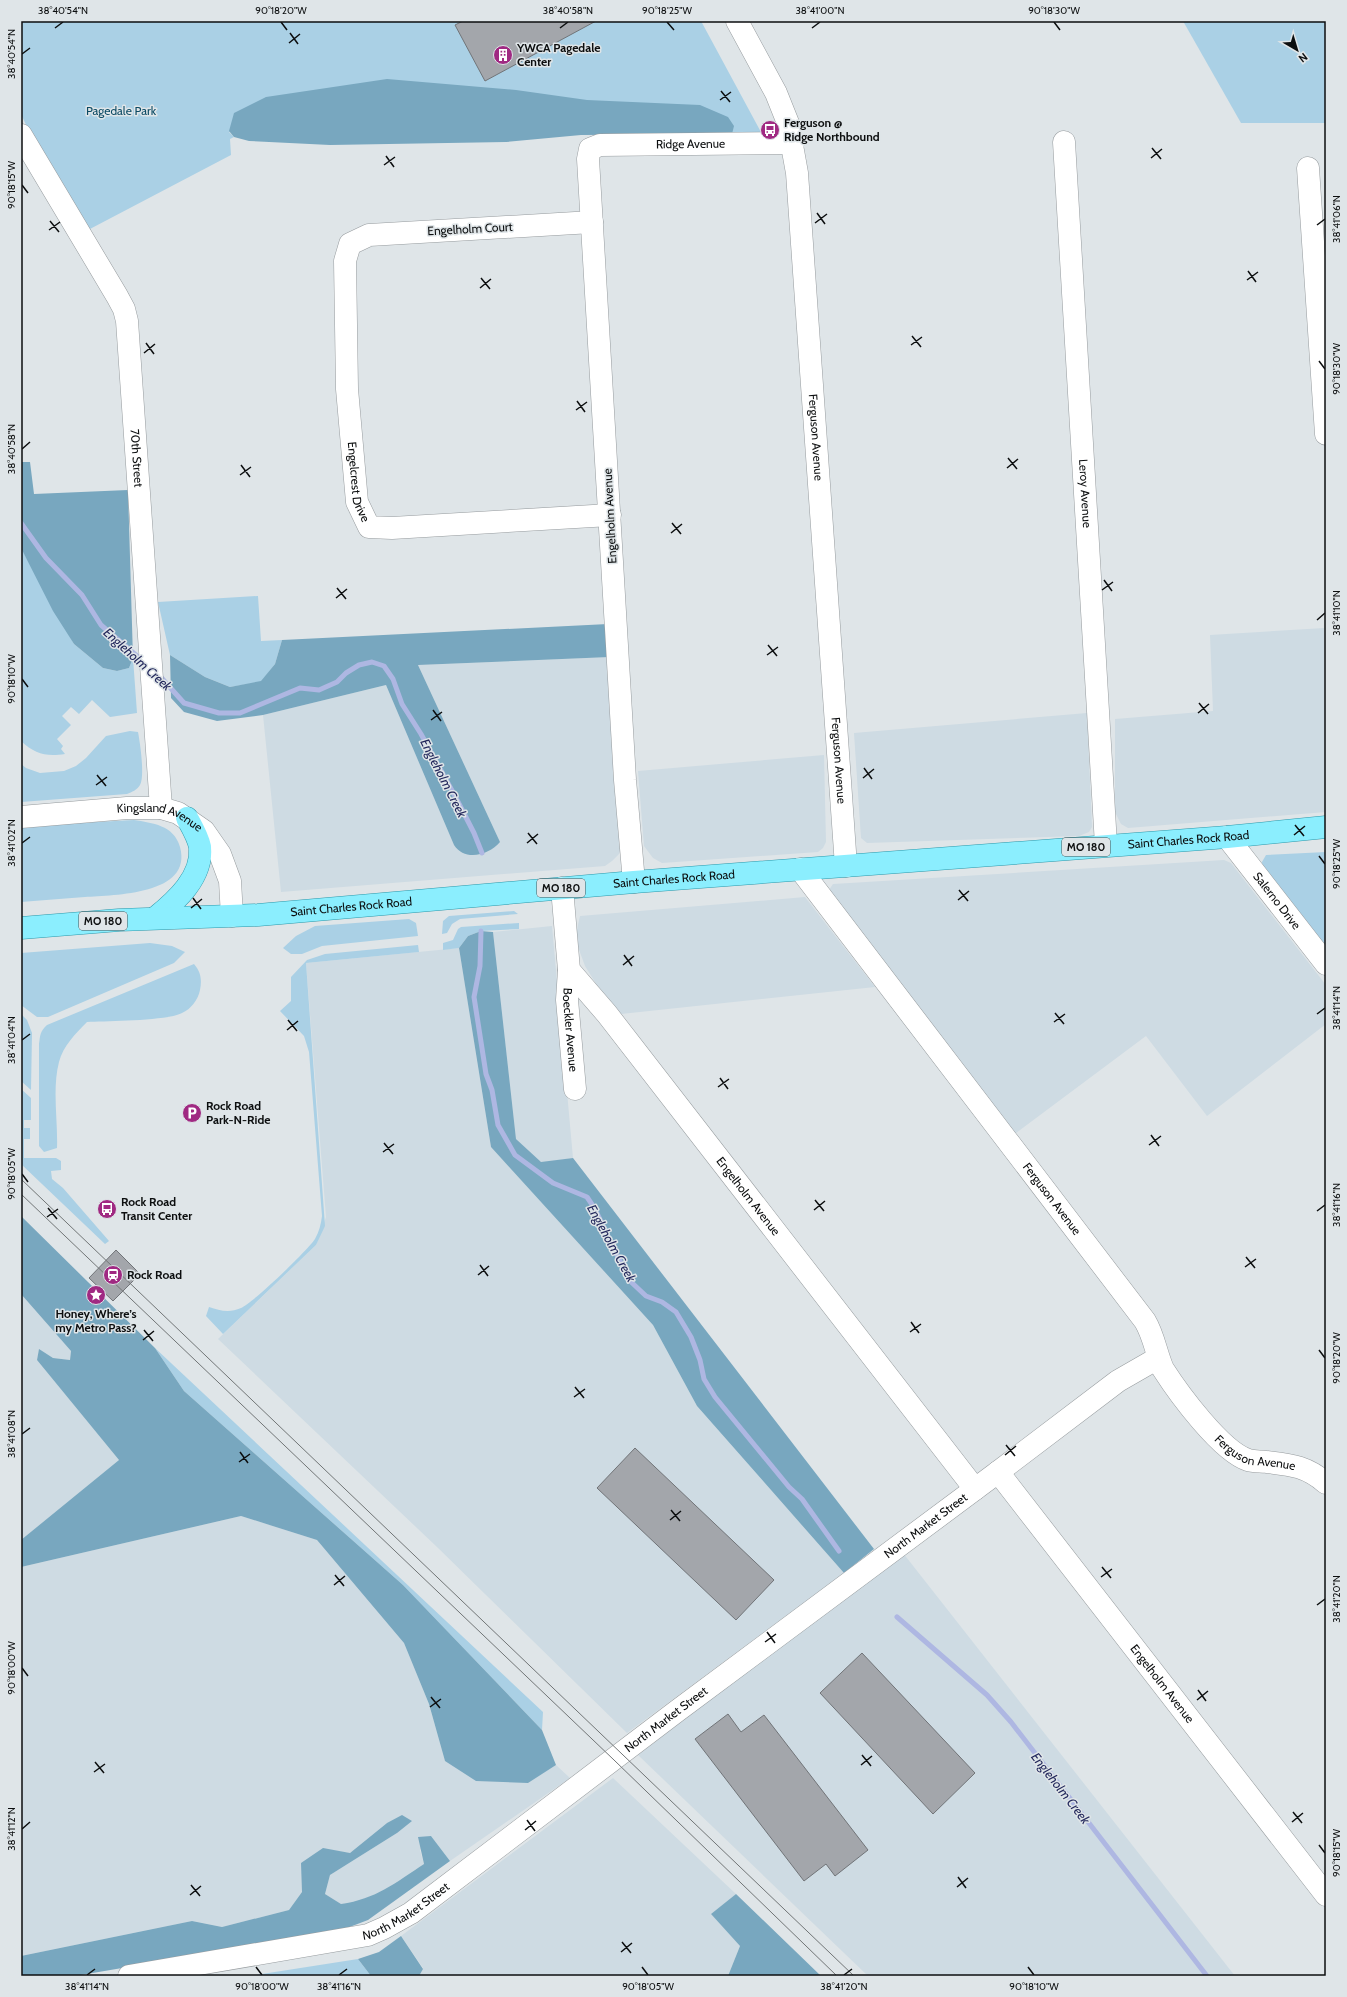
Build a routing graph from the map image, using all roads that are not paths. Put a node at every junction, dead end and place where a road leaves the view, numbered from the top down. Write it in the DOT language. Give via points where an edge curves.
graph roads {
  1 [pos="738,21"];
  2 [pos="21,135"];
  3 [pos="1064,142"];
  4 [pos="793,143"];
  5 [pos="590,149"];
  6 [pos="1308,168"];
  7 [pos="592,222"];
  8 [pos="1319,241"];
  9 [pos="350,244"];
  10 [pos="1326,434"];
  11 [pos="610,515"];
  12 [pos="161,808"];
  13 [pos="21,817"];
  14 [pos="187,818"];
  15 [pos="1326,827"];
  16 [pos="1227,836"];
  17 [pos="1106,845"];
  18 [pos="846,866"];
  19 [pos="800,869"];
  20 [pos="634,882"];
  21 [pos="562,888"];
  22 [pos="232,916"];
  23 [pos="155,918"];
  24 [pos="21,928"];
  25 [pos="1326,964"];
  26 [pos="570,970"];
  27 [pos="575,1089"];
  28 [pos="1158,1358"];
  29 [pos="998,1472"];
  30 [pos="1326,1483"];
  31 [pos="975,1489"];
  32 [pos="1326,1895"];
  33 [pos="129,1976"];
  1 -- 4 [label="street, Ferguson Avenue" via="776,93"];
  2 -- 12 [label="street, 70th Street" via="124,309 129,337"];
  3 -- 17 [label="street, Leroy Avenue"];
  4 -- 5 [label="street, Ridge Avenue" via="600,145"];
  4 -- 18 [label="street, Ferguson Avenue"];
  5 -- 7 [label="street, Engelholm Avenue" via="588,159"];
  6 -- 8 [label="street"];
  7 -- 9 [label="street, Engelholm Court" via="369,235"];
  7 -- 11 [label="street, Engelholm Avenue"];
  8 -- 10 [label="street"];
  9 -- 11 [label="street, Engelcrest Drive" via="345,260 347,389 357,502 369,527 392,528"];
  11 -- 20 [label="street, Engelholm Avenue" via="625,780"];
  12 -- 13 [label="street, Kingsland Avenue" via="126,808"];
  12 -- 14 [label="street, Kingsland Avenue"];
  14 -- 22 [label="street, Kingsland Avenue" via="204,831 220,854 230,881"];
  14 -- 23 [label="main road" via="200,847 196,871 180,896"];
  15 -- 16 [label="main road, Saint Charles Rock Road / MO 180"];
  16 -- 17 [label="main road, Saint Charles Rock Road / MO 180"];
  16 -- 25 [label="street, Salerno Drive"];
  17 -- 18 [label="main road, Saint Charles Rock Road / MO 180"];
  18 -- 19 [label="main road, Saint Charles Rock Road / MO 180"];
  19 -- 20 [label="main road, Saint Charles Rock Road / MO 180"];
  19 -- 28 [label="street, Ferguson Avenue" via="1145,1321 1152,1334"];
  20 -- 21 [label="main road, Saint Charles Rock Road / MO 180"];
  21 -- 22 [label="main road, Saint Charles Rock Road / MO 180"];
  21 -- 26 [label="street"];
  22 -- 23 [label="main road, Saint Charles Rock Road / MO 180"];
  23 -- 24 [label="main road, Saint Charles Rock Road / MO 180"];
  26 -- 27 [label="street, Boeckler Avenue" via="567,1000"];
  26 -- 31 [label="street, Engelholm Avenue" via="607,1014"];
  28 -- 29 [label="street, North Market Street" via="1118,1381"];
  28 -- 30 [label="street, Ferguson Avenue" via="1170,1381 1228,1449 1250,1460 1306,1468"];
  29 -- 31 [label="street, North Market Street"];
  29 -- 32 [label="street, Engelholm Avenue"];
  31 -- 33 [label="street, North Market Street" via="411,1913 368,1935"];
}
